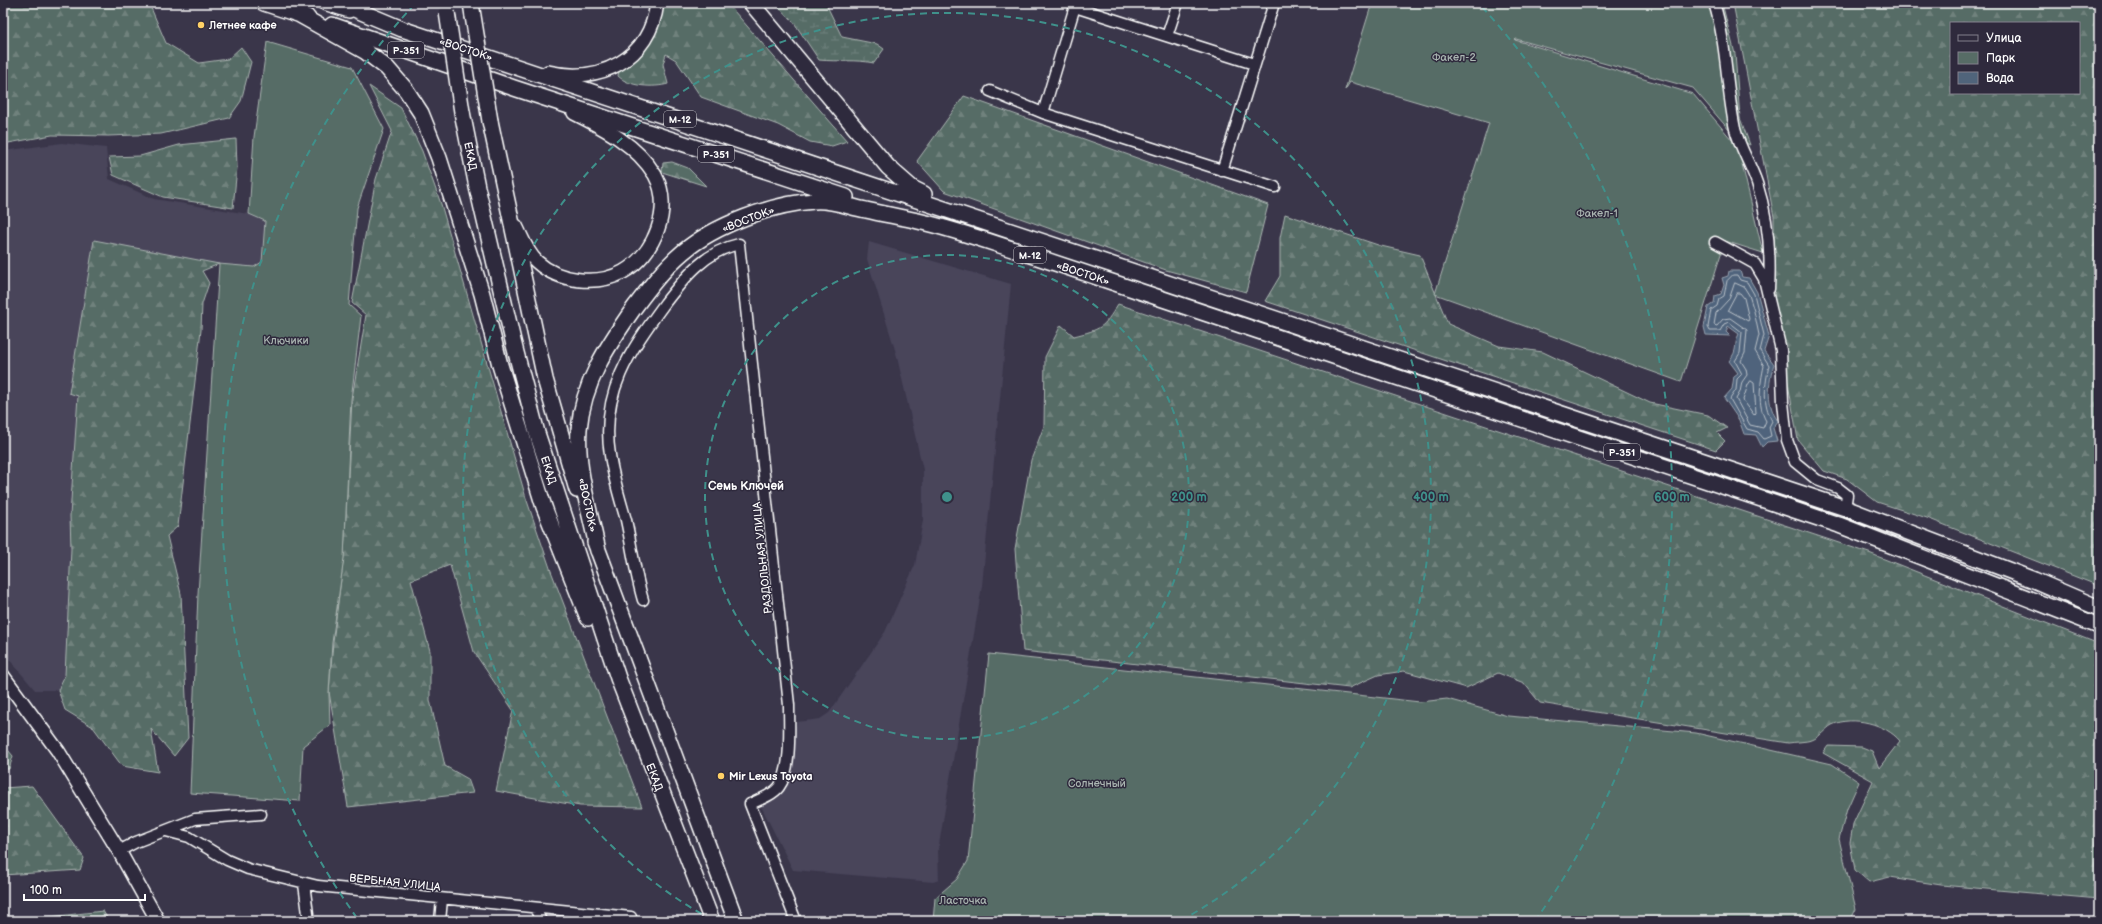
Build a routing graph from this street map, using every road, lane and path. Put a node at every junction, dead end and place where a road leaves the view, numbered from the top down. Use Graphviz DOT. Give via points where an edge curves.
graph roads {
  1 [pos="264,3"];
  2 [pos="324,3"];
  3 [pos="340,3"];
  4 [pos="657,3"];
  5 [pos="750,3"];
  6 [pos="1178,3"];
  7 [pos="1274,3"];
  8 [pos="1714,3"];
  9 [pos="1076,5"];
  10 [pos="446,7"];
  11 [pos="472,10"];
  12 [pos="298,14"];
  13 [pos="402,29"];
  14 [pos="1167,36"];
  15 [pos="509,63"];
  16 [pos="1254,64"];
  17 [pos="514,88"];
  18 [pos="990,91"];
  19 [pos="1043,113"];
  20 [pos="1222,171"];
  21 [pos="1274,187"];
  22 [pos="509,208"];
  23 [pos="957,211"];
  24 [pos="919,221"];
  25 [pos="1714,242"];
  26 [pos="1145,275"];
  27 [pos="1140,291"];
  28 [pos="1769,303"];
  29 [pos="1845,508"];
  30 [pos="598,551"];
  31 [pos="643,600"];
  32 [pos="2099,608"];
  33 [pos="2099,626"];
  34 [pos="3,676"];
  35 [pos="618,678"];
  36 [pos="261,814"];
  37 [pos="166,831"];
  38 [pos="119,851"];
  39 [pos="304,884"];
  40 [pos="442,899"];
  41 [pos="535,908"];
  42 [pos="631,917"];
  43 [pos="158,921"];
  44 [pos="309,921"];
  45 [pos="440,921"];
  46 [pos="541,921"];
  47 [pos="712,921"];
  48 [pos="736,921"];
  49 [pos="796,921"];
  1 -- 12 [label="highway, Р-351"];
  2 -- 13 [label="main road, Р-351"];
  3 -- 13 [label="highway, «ВОСТОК»"];
  4 -- 15 [label="main road" via="652,23 638,47 624,61 602,72 568,76"];
  5 -- 23 [label="highway" via="888,167 912,188"];
  6 -- 14 [label="street"];
  7 -- 16 [label="street"];
  8 -- 28 [label="street" via="1721,25 1736,130 1757,183 1766,218 1770,265"];
  9 -- 14 [label="street"];
  9 -- 19 [label="street"];
  10 -- 35 [label="highway, ЕКАД, bridge" via="462,112 514,345 537,432"];
  11 -- 22 [label="highway, ЕКАД, bridge" via="490,121"];
  12 -- 17 [label="highway, Р-351"];
  12 -- 35 [label="highway" via="372,56 387,68 421,113 439,158 479,286 500,365 544,507 588,616"];
  13 -- 15 [label="highway, «ВОСТОК» / М-12"];
  14 -- 16 [label="street"];
  15 -- 23 [label="highway, «ВОСТОК» / М-12"];
  16 -- 20 [label="street"];
  17 -- 22 [label="main road" via="557,104 590,121 630,147 648,166 660,185 662,204 660,224 641,258 623,272 589,280 560,275 537,262 522,238"];
  17 -- 24 [label="highway, Р-351"];
  18 -- 19 [label="street"];
  19 -- 20 [label="street"];
  20 -- 21 [label="street"];
  22 -- 30 [label="highway, ЕКАД" via="545,380 571,473"];
  23 -- 26 [label="highway, «ВОСТОК» / М-12"];
  24 -- 27 [label="highway, «ВОСТОК» / М-12"];
  24 -- 30 [label="highway, «ВОСТОК»" via="815,200 790,204 738,221 708,235 665,268 600,358 583,406 579,452"];
  25 -- 28 [label="street" via="1755,264 1764,279"];
  26 -- 29 [label="highway, Р-351"];
  27 -- 33 [label="highway, Р-351" via="1839,525"];
  28 -- 29 [label="street" via="1781,350 1783,402 1795,462 1817,480 1838,488 1847,495"];
  29 -- 32 [label="highway, Р-351"];
  30 -- 48 [label="highway, ЕКАД"];
  31 -- 49 [label="street, РАЗДОЛЬНАЯ УЛИЦА" via="610,456 609,416 613,393 621,370 638,340 678,287 697,266 723,248 739,244 789,705 788,757 783,780 778,789 750,804"];
  34 -- 38 [label="main road" via="58,751"];
  35 -- 47 [label="highway, ЕКАД"];
  36 -- 37 [label="street" via="195,819"];
  37 -- 38 [label="street"];
  37 -- 39 [label="street, ВЕРБНАЯ УЛИЦА" via="189,837 227,860 248,869"];
  38 -- 43 [label="main road"];
  39 -- 40 [label="street, ВЕРБНАЯ УЛИЦА"];
  39 -- 44 [label="street"];
  40 -- 41 [label="street, ВЕРБНАЯ УЛИЦА"];
  40 -- 45 [label="street"];
  41 -- 42 [label="street, ВЕРБНАЯ УЛИЦА"];
  41 -- 46 [label="street"];
}
